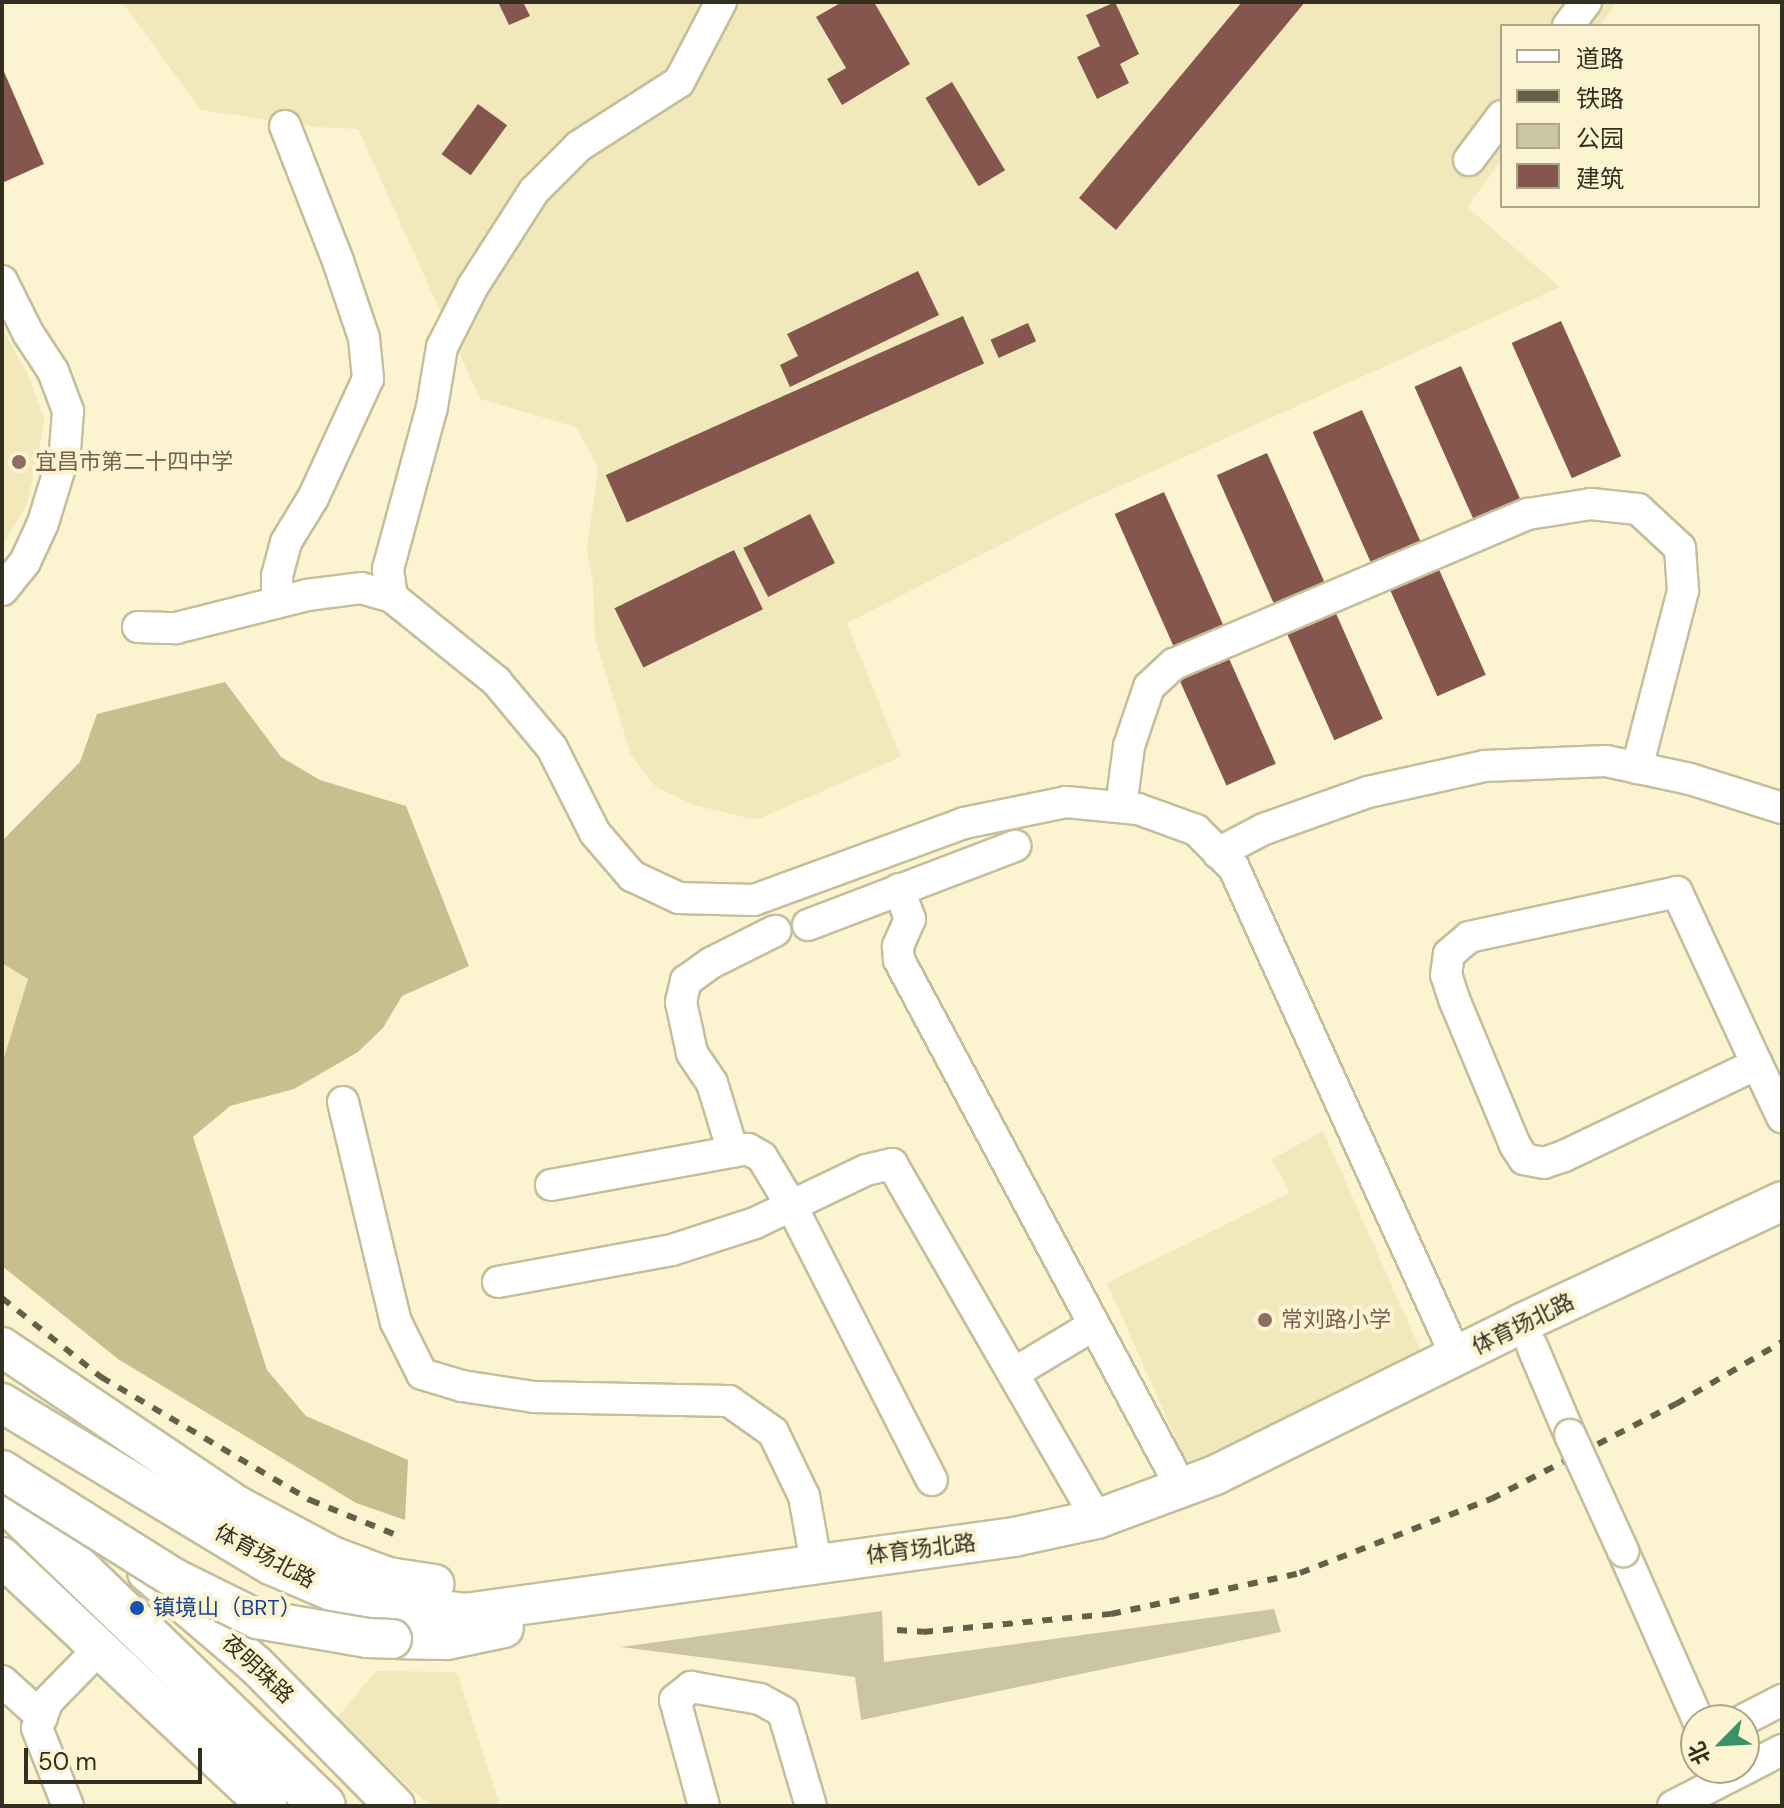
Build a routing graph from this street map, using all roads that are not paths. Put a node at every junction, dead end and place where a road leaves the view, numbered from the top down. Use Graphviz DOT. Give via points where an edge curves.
graph roads {
  1 [pos="721,2"];
  2 [pos="1586,2"];
  3 [pos="1570,24"];
  4 [pos="1500,119"];
  5 [pos="285,126"];
  6 [pos="1469,160"];
  7 [pos="5,293"];
  8 [pos="2,590"];
  9 [pos="392,597"];
  10 [pos="277,603"];
  11 [pos="138,627"];
  12 [pos="1637,768"];
  13 [pos="1121,807"];
  14 [pos="1782,808"];
  15 [pos="1015,846"];
  16 [pos="1218,853"];
  17 [pos="899,889"];
  18 [pos="808,925"];
  19 [pos="775,931"];
  20 [pos="1757,1064"];
  21 [pos="343,1102"];
  22 [pos="1782,1117"];
  23 [pos="733,1152"];
  24 [pos="551,1185"];
  25 [pos="1782,1201"];
  26 [pos="791,1205"];
  27 [pos="1782,1228"];
  28 [pos="498,1282"];
  29 [pos="1094,1325"];
  30 [pos="1532,1346"];
  31 [pos="2,1347"];
  32 [pos="1456,1356"];
  33 [pos="1014,1373"];
  34 [pos="2,1403"];
  35 [pos="2,1411"];
  36 [pos="37,1428"];
  37 [pos="2,1449"];
  38 [pos="2,1470"];
  39 [pos="932,1480"];
  40 [pos="1182,1489"];
  41 [pos="2,1496"];
  42 [pos="1097,1519"];
  43 [pos="2,1557"];
  44 [pos="818,1569"];
  45 [pos="98,1650"];
  46 [pos="2,1681"];
  47 [pos="1782,1700"];
  48 [pos="1691,1704"];
  49 [pos="1760,1711"];
  50 [pos="42,1717"];
  51 [pos="1782,1750"];
  52 [pos="1760,1759"];
  53 [pos="1707,1784"];
  54 [pos="68,1806"];
  55 [pos="267,1806"];
  56 [pos="323,1806"];
  57 [pos="395,1806"];
  58 [pos="704,1806"];
  59 [pos="811,1806"];
  60 [pos="1673,1806"];
  1 -- 9 [label="street" via="679,82 579,146 534,191 473,286 442,347 432,407 388,569"];
  2 -- 3 [label="street"];
  4 -- 6 [label="street"];
  5 -- 10 [label="street" via="364,338 368,379 313,498 286,542"];
  7 -- 8 [label="street" via="53,371 68,411 65,451 43,523 25,562"];
  9 -- 10 [label="street" via="361,588"];
  9 -- 13 [label="street" via="496,681 552,748 595,833 632,876 679,898 754,900 964,823 1066,802"];
  10 -- 11 [label="street" via="176,628"];
  12 -- 13 [label="street" via="1683,591 1680,548 1638,509 1591,504 1528,514 1174,664 1149,687 1129,746"];
  12 -- 14 [label="street"];
  12 -- 16 [label="street" via="1606,761 1484,766 1368,792 1264,829"];
  13 -- 16 [label="street" via="1196,830"];
  15 -- 17 [label="street"];
  16 -- 32 [label="street" via="1234,868"];
  17 -- 18 [label="street"];
  17 -- 29 [label="street" via="910,919 898,946 899,960"];
  19 -- 23 [label="street" via="686,981 681,1002 692,1053 712,1083"];
  20 -- 20 [label="street" via="1677,892 1469,937 1449,954 1446,975 1454,999 1524,1159 1544,1163 1564,1156"];
  20 -- 22 [label="street"];
  21 -- 44 [label="street" via="396,1322 422,1374 534,1397 729,1401 773,1432 804,1496"];
  23 -- 24 [label="street"];
  23 -- 26 [label="street" via="748,1149 762,1157"];
  25 -- 32 [label="main road, 体育场北路"];
  26 -- 28 [label="street" via="755,1223 672,1250"];
  26 -- 33 [label="street" via="866,1170 892,1164"];
  26 -- 39 [label="street"];
  27 -- 30 [label="main road, 体育场北路"];
  29 -- 33 [label="street"];
  29 -- 40 [label="street"];
  30 -- 44 [label="main road, 体育场北路" via="1228,1495 1108,1539 1021,1559 921,1571"];
  30 -- 48 [label="street, bridge"];
  31 -- 44 [label="main road" via="238,1506 332,1556 388,1577 472,1589"];
  32 -- 40 [label="main road, 体育场北路"];
  33 -- 42 [label="street"];
  34 -- 36 [label="main road"];
  35 -- 36 [label="main road"];
  36 -- 44 [label="main road, 体育场北路" via="271,1565 350,1599 465,1613"];
  37 -- 57 [label="main road, 夜明珠路" via="256,1665"];
  38 -- 44 [label="main road, bridge" via="174,1578 257,1619 367,1638 447,1640"];
  40 -- 42 [label="main road, 体育场北路"];
  41 -- 56 [label="highway"];
  42 -- 44 [label="main road, 体育场北路"];
  43 -- 45 [label="main road"];
  45 -- 50 [label="street" via="48,1701"];
  45 -- 55 [label="main road"];
  46 -- 50 [label="street"];
  47 -- 49 [label="street"];
  50 -- 54 [label="street" via="37,1728 45,1756"];
  51 -- 52 [label="street"];
  53 -- 60 [label="street"];
  58 -- 59 [label="street" via="675,1700 691,1687 760,1699 783,1712"];
}
